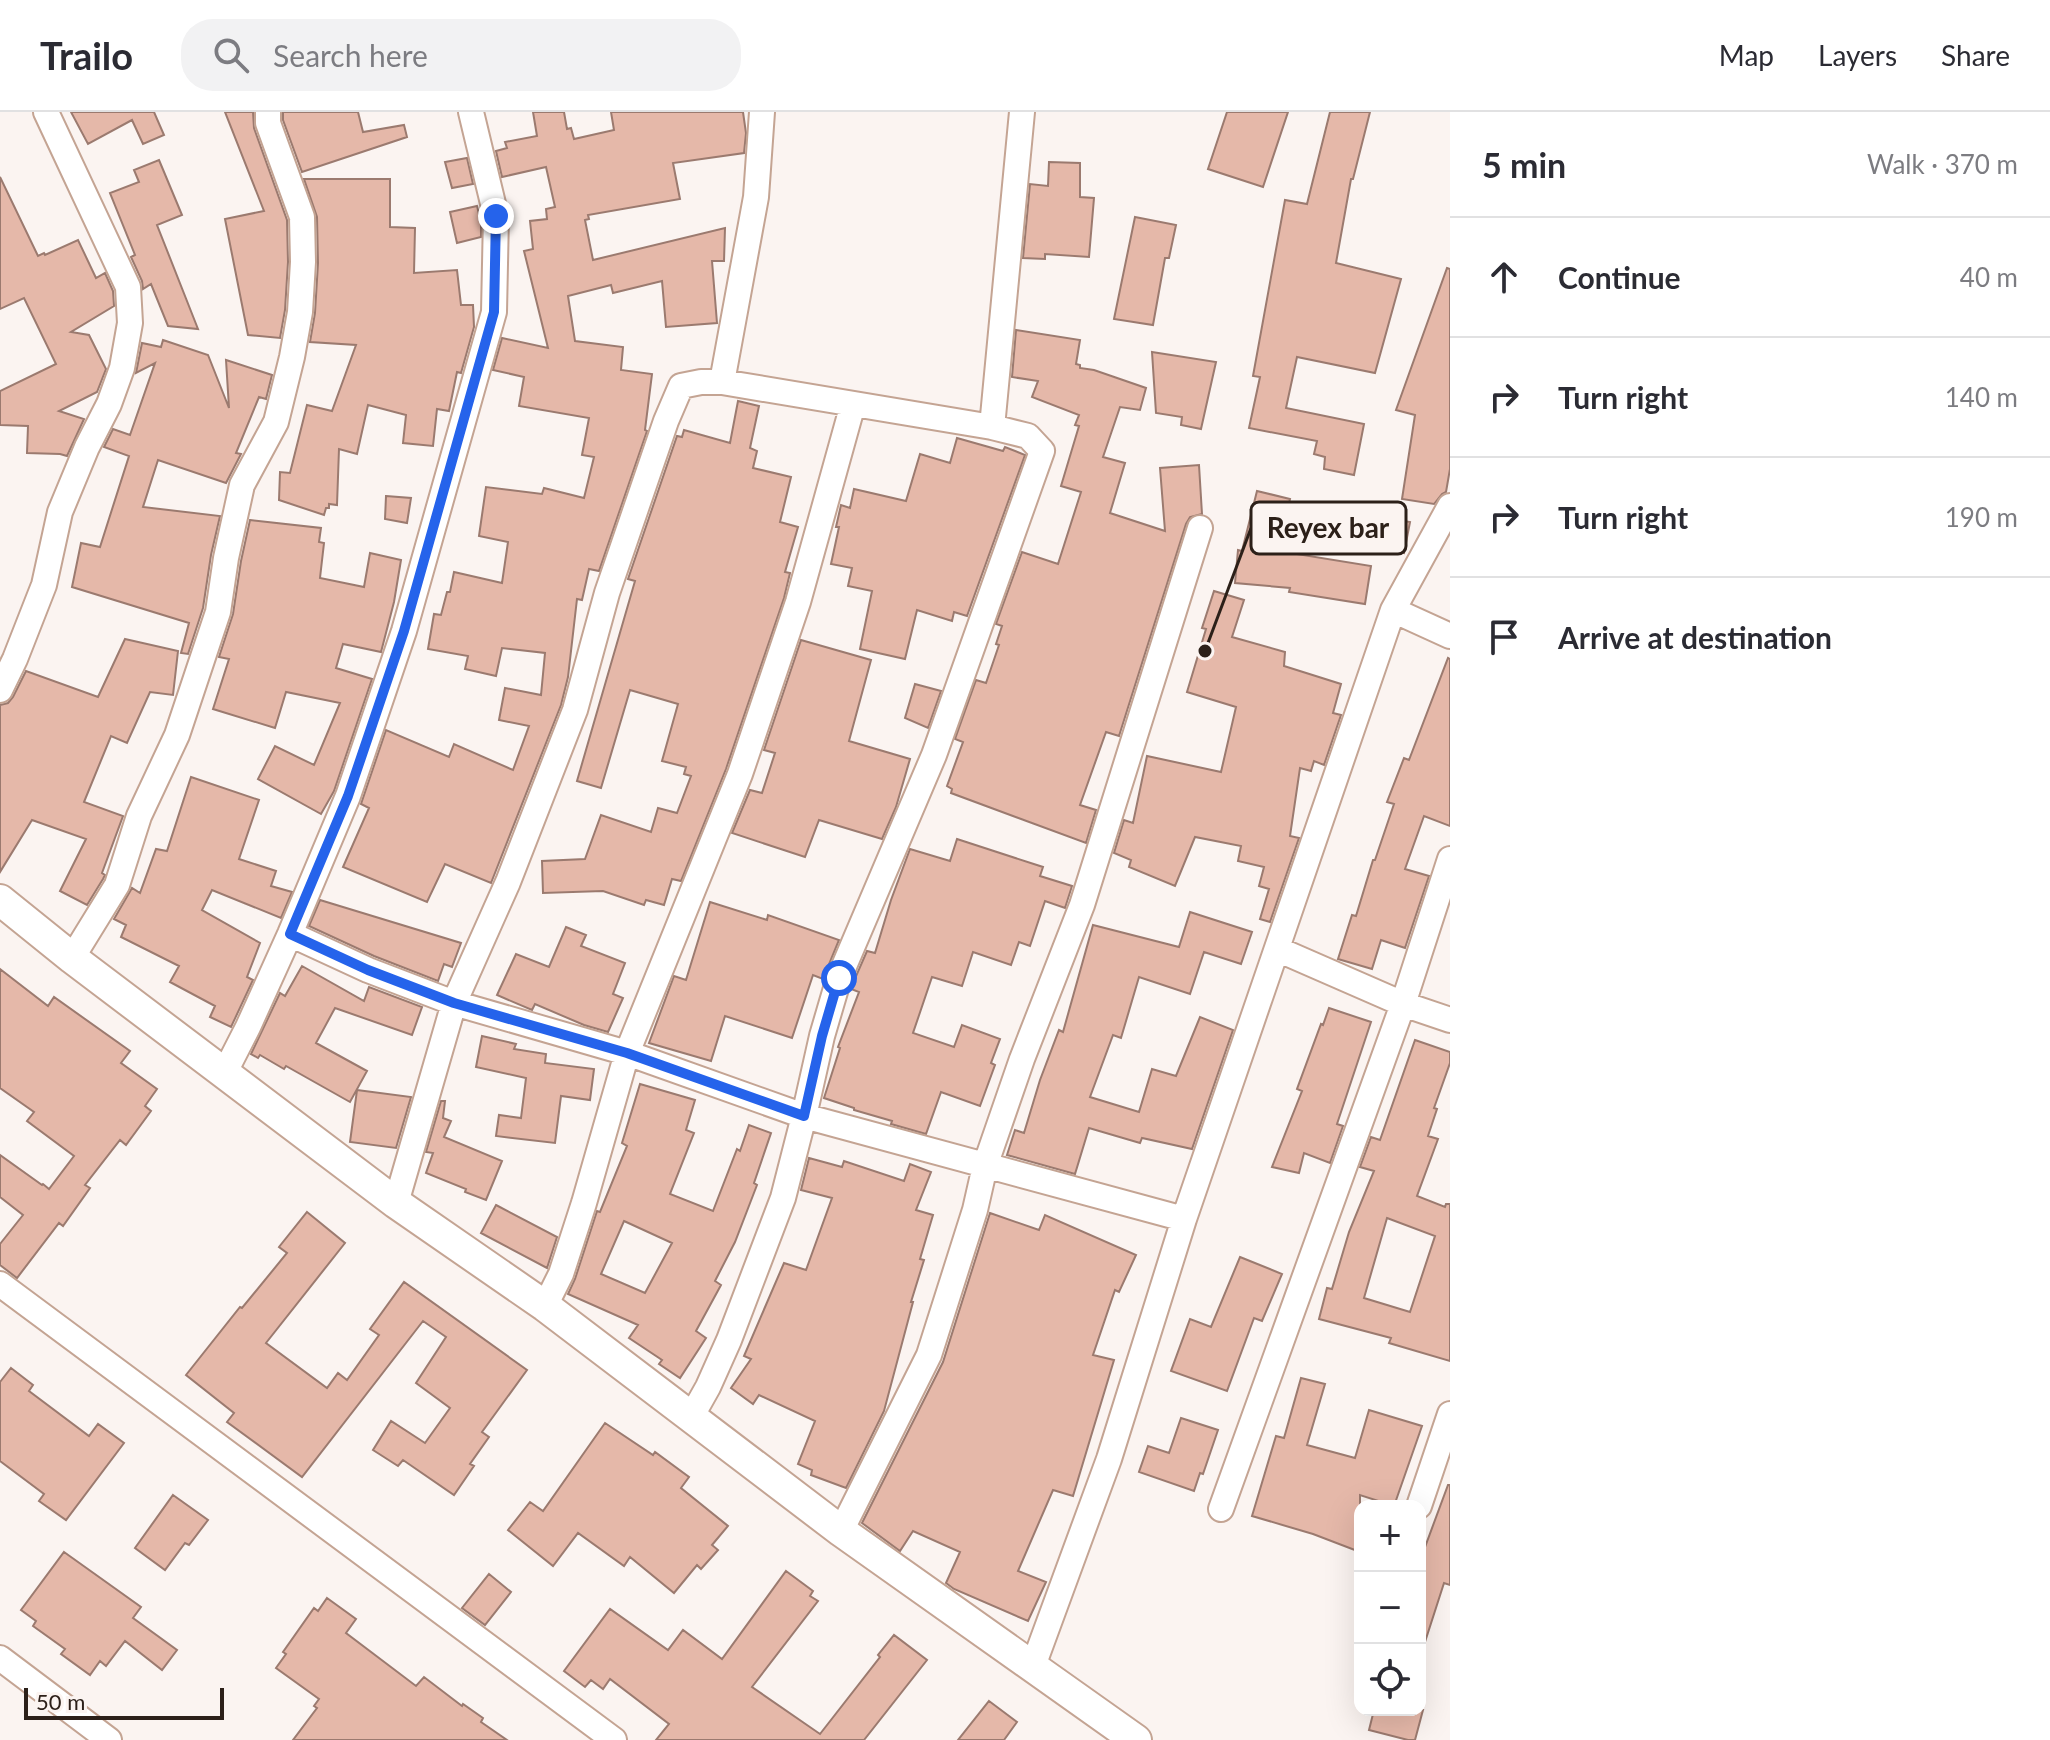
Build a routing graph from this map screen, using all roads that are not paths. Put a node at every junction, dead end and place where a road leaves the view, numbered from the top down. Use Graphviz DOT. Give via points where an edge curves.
graph roads {
  1 [pos="46,112"];
  2 [pos="268,112"];
  3 [pos="471,112"];
  4 [pos="762,112"];
  5 [pos="1022,112"];
  6 [pos="722,382"];
  7 [pos="853,404"];
  8 [pos="992,427"];
  9 [pos="1450,506"];
  10 [pos="1200,528"];
  11 [pos="1393,610"];
  12 [pos="1450,636"];
  13 [pos="0,690"];
  14 [pos="1450,859"];
  15 [pos="0,900"];
  16 [pos="290,934"];
  17 [pos="1277,949"];
  18 [pos="72,958"];
  19 [pos="454,1003"];
  20 [pos="1403,1004"];
  21 [pos="1450,1020"];
  22 [pos="627,1053"];
  23 [pos="225,1072"];
  24 [pos="804,1116"];
  25 [pos="985,1166"];
  26 [pos="396,1203"];
  27 [pos="1184,1219"];
  28 [pos="0,1284"];
  29 [pos="545,1306"];
  30 [pos="1450,1414"];
  31 [pos="690,1419"];
  32 [pos="1421,1500"];
  33 [pos="1221,1509"];
  34 [pos="841,1531"];
  35 [pos="0,1658"];
  36 [pos="1033,1666"];
  37 [pos="612,1739"];
  38 [pos="109,1740"];
  39 [pos="1136,1740"];
  1 -- 13 [label="street" via="128,287 130,323 122,368 60,512 44,585"];
  2 -- 18 [label="street" via="302,217 300,312 292,357 276,422 242,485 218,612 177,735 139,816 117,885"];
  3 -- 16 [label="street" via="496,216 494,312 404,631 348,796"];
  4 -- 6 [label="street" via="756,197"];
  5 -- 8 [label="street"];
  6 -- 7 [label="street"];
  6 -- 19 [label="street" via="681,386 607,593 575,710"];
  7 -- 8 [label="street"];
  7 -- 22 [label="street" via="798,602 740,774"];
  8 -- 24 [label="street" via="1028,436 1042,451 934,755 839,978"];
  9 -- 11 [label="street"];
  10 -- 25 [label="street" via="1082,905"];
  11 -- 12 [label="street"];
  11 -- 17 [label="street"];
  14 -- 20 [label="street"];
  15 -- 18 [label="street"];
  16 -- 19 [label="street"];
  16 -- 23 [label="street"];
  17 -- 20 [label="street"];
  17 -- 27 [label="street"];
  18 -- 23 [label="street"];
  19 -- 22 [label="street"];
  19 -- 26 [label="street"];
  20 -- 21 [label="street"];
  20 -- 33 [label="street"];
  22 -- 24 [label="street"];
  22 -- 29 [label="street" via="561,1274"];
  23 -- 26 [label="street"];
  24 -- 25 [label="street"];
  24 -- 31 [label="street" via="783,1198 752,1281"];
  25 -- 27 [label="street"];
  25 -- 34 [label="street" via="929,1355"];
  26 -- 29 [label="street"];
  27 -- 36 [label="street" via="1109,1459"];
  28 -- 37 [label="street"];
  29 -- 31 [label="street"];
  30 -- 32 [label="street"];
  31 -- 34 [label="street"];
  34 -- 36 [label="street"];
  35 -- 38 [label="street"];
  36 -- 39 [label="street"];
}
